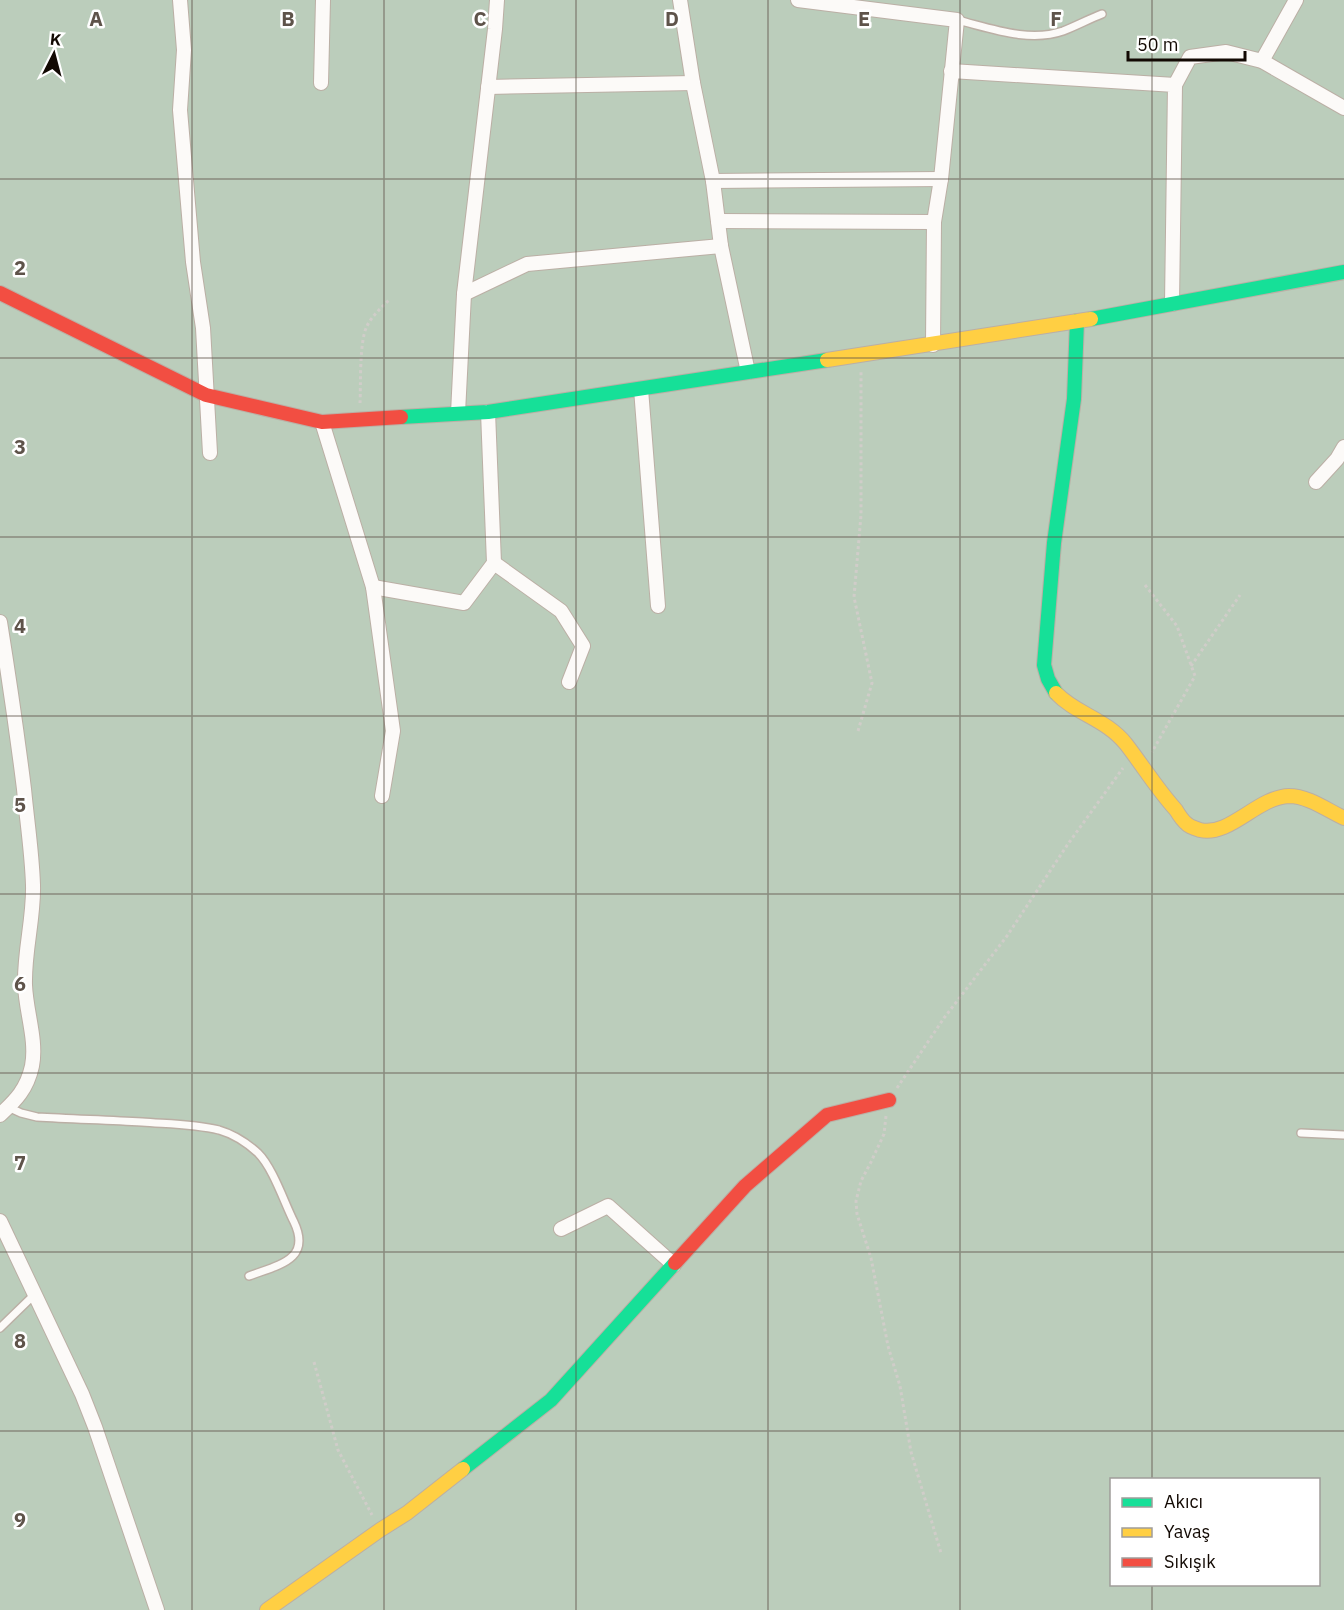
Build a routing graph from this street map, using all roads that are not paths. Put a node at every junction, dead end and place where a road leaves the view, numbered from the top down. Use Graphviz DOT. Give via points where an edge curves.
graph roads {
  1 [pos="180,0"];
  2 [pos="323,0"];
  3 [pos="497,0"];
  4 [pos="680,0"];
  5 [pos="798,0"];
  6 [pos="1296,0"];
  7 [pos="1102,14"];
  8 [pos="957,20"];
  9 [pos="1262,61"];
  10 [pos="951,71"];
  11 [pos="321,83"];
  12 [pos="693,83"];
  13 [pos="1175,84"];
  14 [pos="488,87"];
  15 [pos="1344,108"];
  16 [pos="941,179"];
  17 [pos="713,181"];
  18 [pos="718,221"];
  19 [pos="934,222"];
  20 [pos="722,246"];
  21 [pos="1344,272"];
  22 [pos="0,293"];
  23 [pos="464,294"];
  24 [pos="1172,304"];
  25 [pos="1077,321"];
  26 [pos="933,345"];
  27 [pos="748,372"];
  28 [pos="641,389"];
  29 [pos="206,395"];
  30 [pos="488,412"];
  31 [pos="458,413"];
  32 [pos="322,422"];
  33 [pos="1344,447"];
  34 [pos="210,453"];
  35 [pos="1316,482"];
  36 [pos="494,563"];
  37 [pos="373,587"];
  38 [pos="658,606"];
  39 [pos="0,622"];
  40 [pos="569,682"];
  41 [pos="382,796"];
  42 [pos="1344,818"];
  43 [pos="889,1100"];
  44 [pos="4,1111"];
  45 [pos="1300,1133"];
  46 [pos="1344,1136"];
  47 [pos="0,1221"];
  48 [pos="561,1229"];
  49 [pos="674,1265"];
  50 [pos="249,1276"];
  51 [pos="35,1294"];
  52 [pos="0,1328"];
  53 [pos="157,1610"];
  54 [pos="267,1610"];
  1 -- 29 [label="street" via="184,50 180,110 193,262 203,328"];
  2 -- 11 [label="street"];
  3 -- 14 [label="street"];
  4 -- 12 [label="street"];
  5 -- 8 [label="street"];
  6 -- 9 [label="street"];
  7 -- 8 [label="lane" via="1062,31 1037,35"];
  8 -- 10 [label="street"];
  9 -- 13 [label="street" via="1226,52 1190,57"];
  9 -- 15 [label="street"];
  10 -- 13 [label="street"];
  10 -- 16 [label="street"];
  12 -- 14 [label="street"];
  12 -- 17 [label="street"];
  13 -- 24 [label="street"];
  14 -- 23 [label="street"];
  16 -- 17 [label="street"];
  16 -- 19 [label="street"];
  17 -- 18 [label="street"];
  18 -- 19 [label="street"];
  18 -- 20 [label="street"];
  19 -- 26 [label="street"];
  20 -- 23 [label="street" via="527,264"];
  20 -- 27 [label="street"];
  21 -- 24 [label="street"];
  22 -- 29 [label="street"];
  23 -- 31 [label="street"];
  24 -- 25 [label="street"];
  25 -- 26 [label="street"];
  25 -- 42 [label="street" via="1074,399 1054,543 1044,665 1050,687 1072,706 1113,730 1188,825 1201,831 1220,828 1260,804 1288,796 1302,798"];
  26 -- 27 [label="street"];
  27 -- 28 [label="street"];
  28 -- 30 [label="street"];
  28 -- 38 [label="street"];
  29 -- 32 [label="street"];
  29 -- 34 [label="street"];
  30 -- 31 [label="street"];
  30 -- 36 [label="street"];
  31 -- 32 [label="street"];
  32 -- 37 [label="street"];
  33 -- 35 [label="street"];
  36 -- 37 [label="street" via="464,603"];
  36 -- 40 [label="street" via="561,611 583,646"];
  37 -- 41 [label="street" via="393,731"];
  39 -- 44 [label="street" via="13,699 33,887 25,985 32,1065 22,1093"];
  43 -- 49 [label="street" via="827,1115 745,1186"];
  44 -- 50 [label="lane" via="38,1117 209,1128 230,1134 249,1146 265,1162 298,1230 300,1243 290,1260"];
  45 -- 46 [label="lane"];
  47 -- 51 [label="street"];
  48 -- 49 [label="street" via="608,1206"];
  49 -- 54 [label="street" via="551,1401 407,1513"];
  51 -- 52 [label="lane"];
  51 -- 53 [label="street" via="95,1427"];
}
